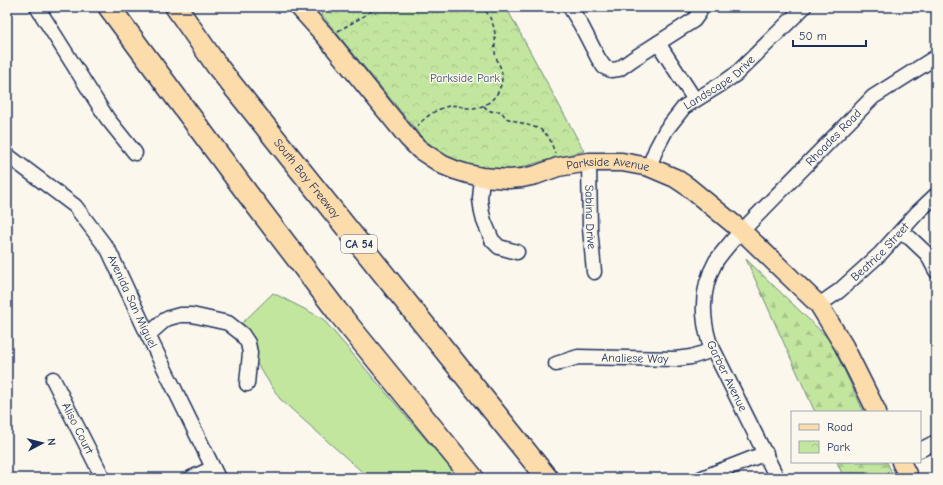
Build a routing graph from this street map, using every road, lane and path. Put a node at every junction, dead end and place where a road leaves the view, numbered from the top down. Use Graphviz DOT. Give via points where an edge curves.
graph roads {
  1 [pos="37,7"];
  2 [pos="109,7"];
  3 [pos="176,7"];
  4 [pos="299,7"];
  5 [pos="377,7"];
  6 [pos="482,7"];
  7 [pos="570,7"];
  8 [pos="700,7"];
  9 [pos="804,7"];
  10 [pos="326,37"];
  11 [pos="658,43"];
  12 [pos="936,57"];
  13 [pos="695,100"];
  14 [pos="484,106"];
  15 [pos="409,139"];
  16 [pos="135,152"];
  17 [pos="7,155"];
  18 [pos="589,162"];
  19 [pos="558,167"];
  20 [pos="649,168"];
  21 [pos="482,177"];
  22 [pos="936,195"];
  23 [pos="742,231"];
  24 [pos="900,233"];
  25 [pos="517,252"];
  26 [pos="936,271"];
  27 [pos="594,272"];
  28 [pos="819,305"];
  29 [pos="148,334"];
  30 [pos="713,350"];
  31 [pos="556,364"];
  32 [pos="53,379"];
  33 [pos="247,384"];
  34 [pos="876,411"];
  35 [pos="936,442"];
  36 [pos="921,450"];
  37 [pos="766,453"];
  38 [pos="902,463"];
  39 [pos="215,473"];
  40 [pos="103,478"];
  41 [pos="191,478"];
  42 [pos="473,478"];
  43 [pos="547,478"];
  44 [pos="702,478"];
  45 [pos="777,478"];
  46 [pos="909,478"];
  1 -- 16 [label="street" via="107,118"];
  2 -- 42 [label="highway" via="337,311"];
  3 -- 43 [label="highway, South Bay Freeway / CA 54" via="217,66"];
  4 -- 10 [label="main road, Parkside Avenue"];
  5 -- 10 [label="path"];
  6 -- 14 [label="path" via="494,26 495,56 502,70 502,82 498,93"];
  7 -- 11 [label="street" via="598,58 611,70 619,70"];
  8 -- 11 [label="street" via="700,13 694,20"];
  9 -- 13 [label="street, Landscape Drive" via="736,74"];
  10 -- 15 [label="main road, Parkside Avenue"];
  11 -- 13 [label="street"];
  12 -- 23 [label="street, Rhoades Road" via="873,97"];
  13 -- 20 [label="street, Landscape Drive" via="684,107 666,130"];
  14 -- 15 [label="path" via="471,108 458,105 442,108 420,123"];
  14 -- 19 [label="path" via="488,111 501,111 506,118 540,129 549,137"];
  15 -- 21 [label="main road, Parkside Avenue" via="431,158 462,172"];
  17 -- 29 [label="street, Avenida San Miguel" via="75,206 109,251"];
  18 -- 19 [label="main road, Parkside Avenue"];
  18 -- 20 [label="main road, Parkside Avenue" via="622,162"];
  18 -- 27 [label="street, Sabina Drive"];
  19 -- 21 [label="main road, Parkside Avenue" via="522,178"];
  20 -- 23 [label="main road, Parkside Avenue" via="675,178 687,186"];
  21 -- 25 [label="street" via="482,213 492,240 499,247"];
  22 -- 24 [label="street, Beatrice Street"];
  23 -- 28 [label="main road, Parkside Avenue"];
  23 -- 30 [label="street, Garber Avenue" via="716,261 705,291 704,322"];
  24 -- 26 [label="street" via="910,238 927,254"];
  24 -- 28 [label="street, Beatrice Street" via="839,291"];
  28 -- 34 [label="main road, Parkside Avenue" via="844,346"];
  29 -- 33 [label="street" via="169,318 180,316 192,315 228,324 242,334 248,343 250,353"];
  29 -- 39 [label="street, Avenida San Miguel"];
  30 -- 31 [label="street, Analiese Way" via="691,358 578,357"];
  30 -- 37 [label="street, Garber Avenue"];
  32 -- 40 [label="street, Aliso Court"];
  35 -- 36 [label="street"];
  37 -- 44 [label="street"];
  37 -- 45 [label="street, Garber Avenue"];
  38 -- 46 [label="main road"];
  39 -- 41 [label="street"];
}
